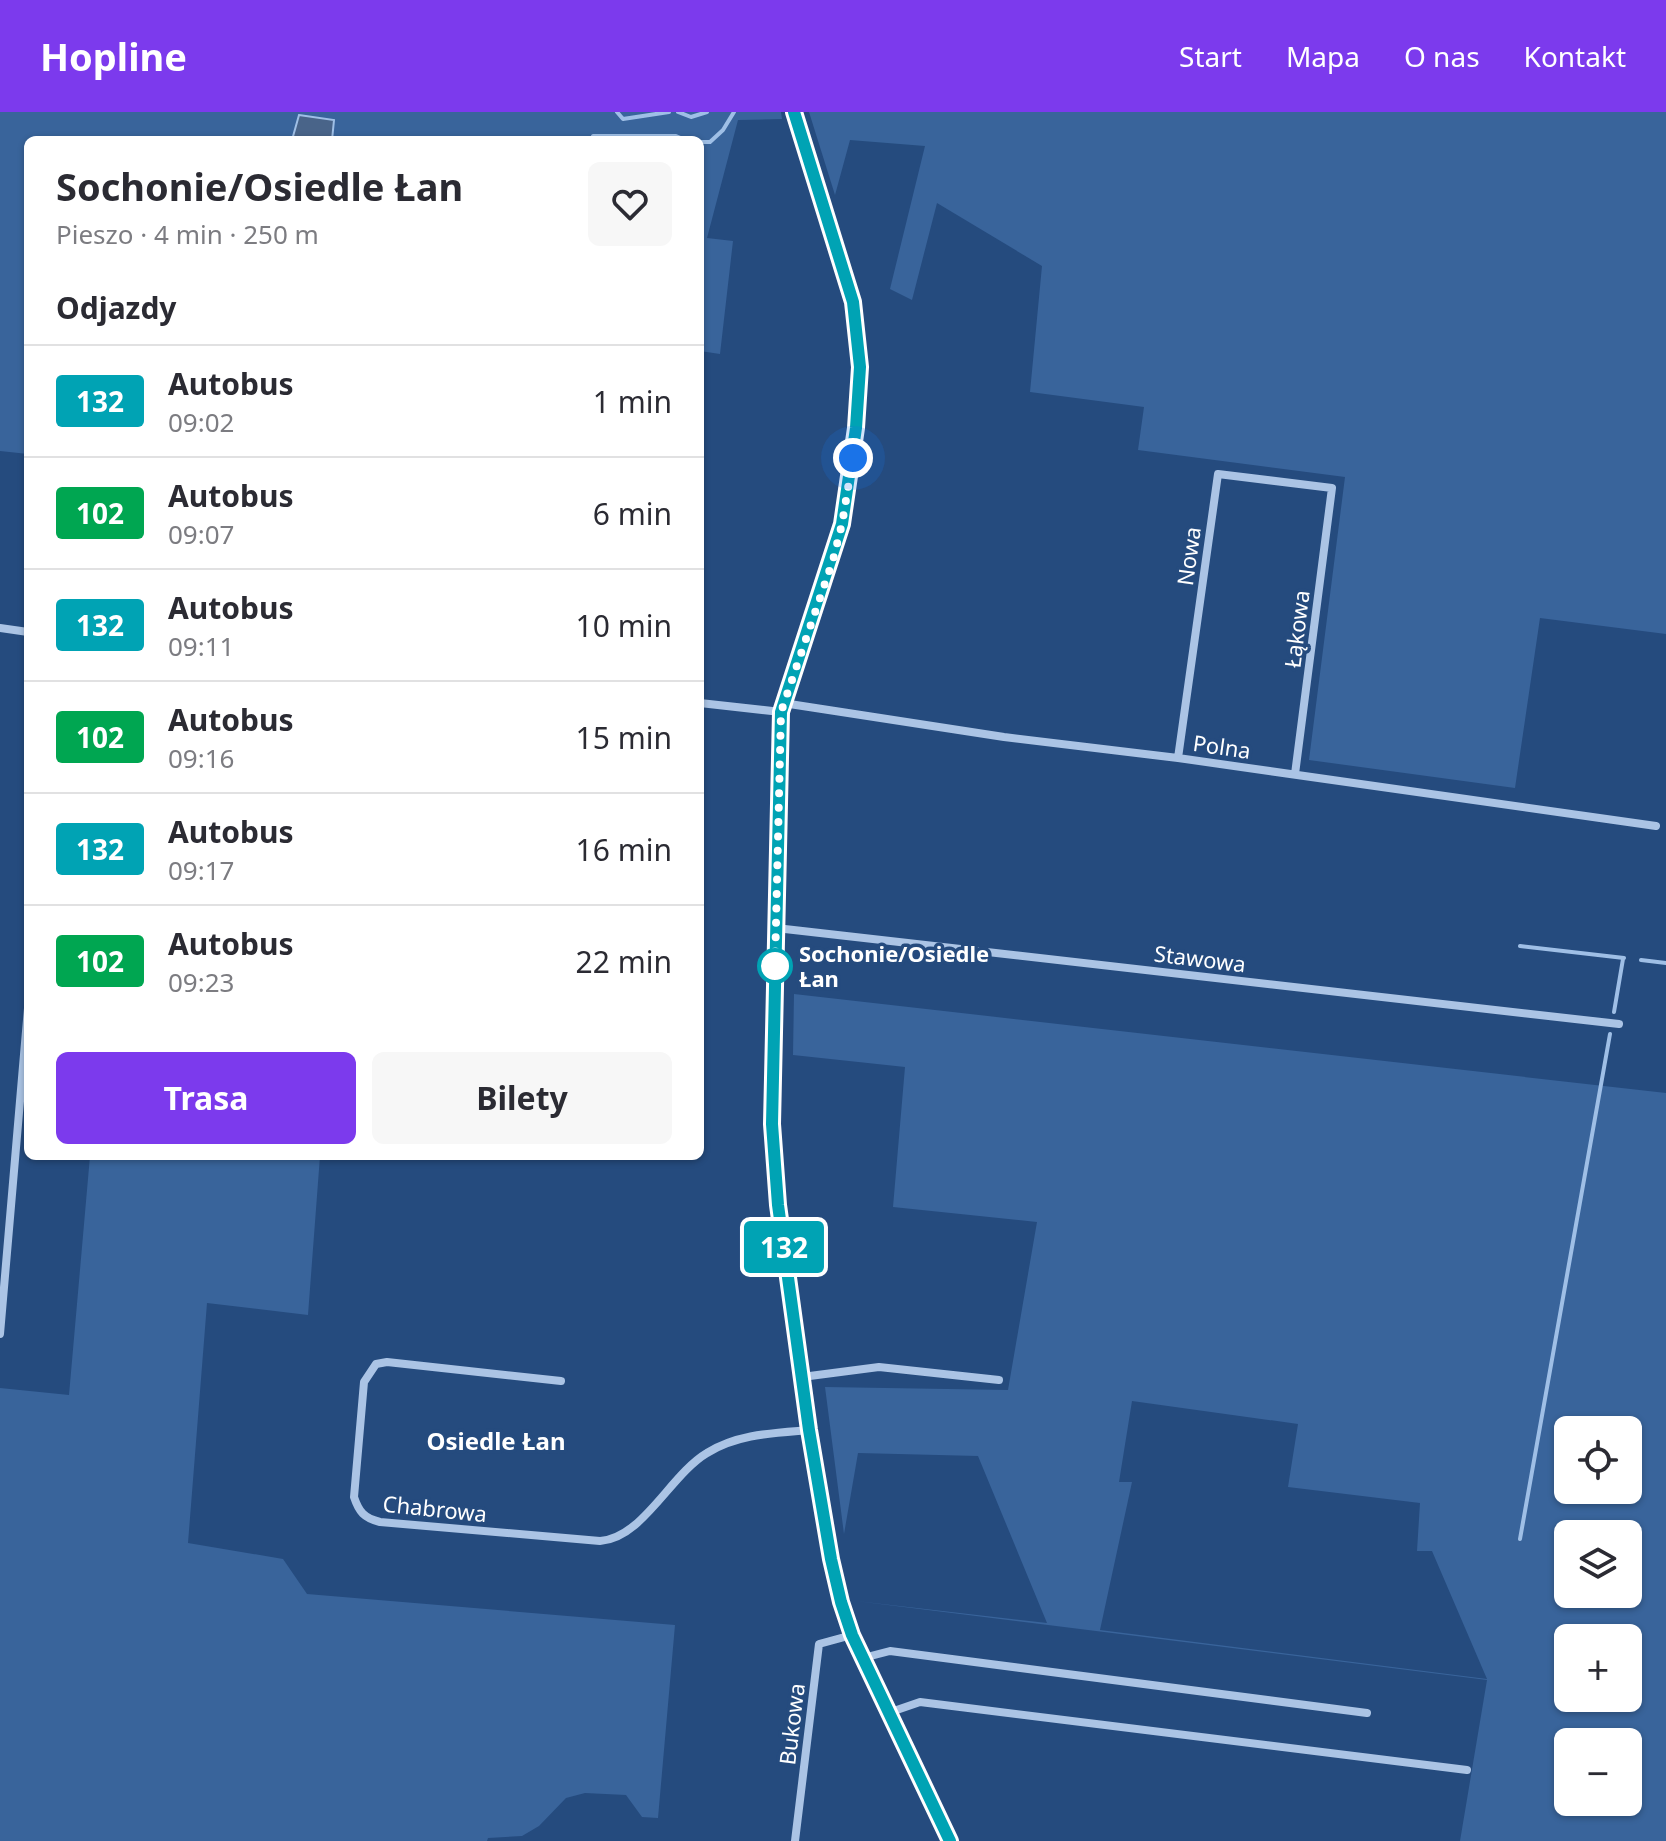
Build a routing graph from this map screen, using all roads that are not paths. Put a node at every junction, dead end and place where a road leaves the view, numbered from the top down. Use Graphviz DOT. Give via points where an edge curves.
graph roads {
  1 [pos="794,112"];
  2 [pos="1332,488"];
  3 [pos="0,628"];
  4 [pos="24,631"];
  5 [pos="704,703"];
  6 [pos="782,708"];
  7 [pos="1178,758"];
  8 [pos="1295,774"];
  9 [pos="1656,826"];
  10 [pos="776,928"];
  11 [pos="1619,1024"];
  12 [pos="24,1055"];
  13 [pos="0,1334"];
  14 [pos="802,1377"];
  15 [pos="999,1380"];
  16 [pos="561,1381"];
  17 [pos="809,1430"];
  18 [pos="852,1635"];
  19 [pos="863,1658"];
  20 [pos="888,1713"];
  21 [pos="1367,1713"];
  22 [pos="1467,1770"];
  23 [pos="795,1841"];
  24 [pos="950,1841"];
  1 -- 6 [label="street" via="853,302 860,367 842,524"];
  2 -- 7 [label="street, Nowa" via="1218,474"];
  2 -- 8 [label="street, Łąkowa"];
  3 -- 4 [label="street"];
  5 -- 6 [label="street, Polna"];
  6 -- 7 [label="street, Polna"];
  6 -- 10 [label="street"];
  7 -- 8 [label="street, Polna"];
  8 -- 9 [label="street, Polna"];
  10 -- 11 [label="street, Stawowa"];
  10 -- 14 [label="street" via="772,1124"];
  12 -- 13 [label="street"];
  14 -- 15 [label="street" via="879,1367"];
  14 -- 17 [label="street"];
  16 -- 17 [label="street, Chabrowa" via="376,1364 364,1382 354,1497 358,1510 380,1522 615,1540 706,1453 759,1434"];
  17 -- 18 [label="street" via="831,1559"];
  18 -- 19 [label="street"];
  18 -- 23 [label="street, Bukowa" via="819,1644"];
  19 -- 20 [label="street"];
  19 -- 21 [label="street" via="890,1651"];
  20 -- 22 [label="street" via="920,1702"];
  20 -- 24 [label="street"];
}
